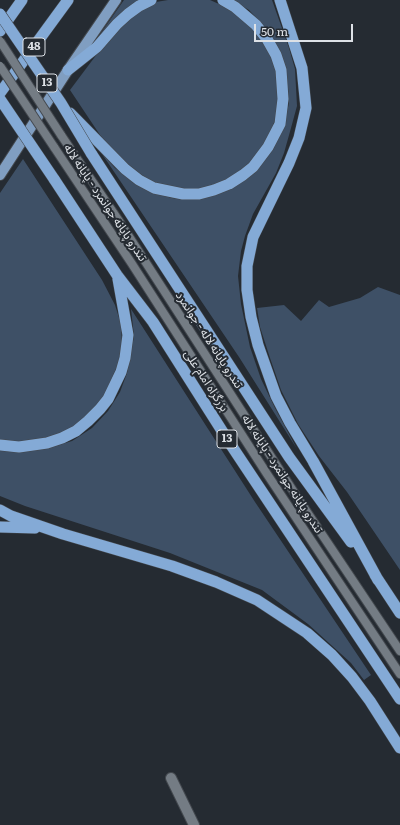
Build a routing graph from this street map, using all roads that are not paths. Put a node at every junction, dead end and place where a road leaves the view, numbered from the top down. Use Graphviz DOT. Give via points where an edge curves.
graph roads {
  1 [pos="22,0"];
  2 [pos="68,0"];
  3 [pos="116,0"];
  4 [pos="151,0"];
  5 [pos="223,0"];
  6 [pos="280,0"];
  7 [pos="0,14"];
  8 [pos="0,31"];
  9 [pos="0,41"];
  10 [pos="0,66"];
  11 [pos="68,70"];
  12 [pos="0,93"];
  13 [pos="0,98"];
  14 [pos="61,104"];
  15 [pos="0,175"];
  16 [pos="117,275"];
  17 [pos="0,445"];
  18 [pos="0,510"];
  19 [pos="0,527"];
  20 [pos="46,528"];
  21 [pos="378,580"];
  22 [pos="400,613"];
  23 [pos="400,651"];
  24 [pos="400,674"];
  25 [pos="400,699"];
  26 [pos="400,748"];
  27 [pos="170,778"];
  28 [pos="194,825"];
  1 -- 8 [label="highway"];
  2 -- 12 [label="highway, 48"];
  3 -- 11 [label="main road"];
  4 -- 11 [label="highway" via="128,14 97,47"];
  5 -- 14 [label="highway" via="245,15 267,39 281,70 283,88 280,124 275,135 253,167 229,184 199,194 183,194 154,188 125,169"];
  6 -- 21 [label="highway" via="302,68 306,108 299,138 289,163 253,237 247,266 251,317 276,396"];
  7 -- 14 [label="highway, 13, bridge"];
  9 -- 23 [label="lane, تندرو پایانه لاله - جوانمرد, bridge"];
  10 -- 24 [label="lane, تندرو پایانه جوانمرد - پایانه لاله, bridge"];
  11 -- 15 [label="main road"];
  13 -- 16 [label="highway, بزرگراه امام علی / 13, bridge"];
  14 -- 21 [label="highway, 13, bridge" via="289,456"];
  16 -- 17 [label="highway" via="128,336 121,372 108,399 88,421 62,438 19,447"];
  16 -- 25 [label="highway, بزرگراه امام علی / 13" via="153,322 231,445"];
  18 -- 20 [label="highway"];
  19 -- 20 [label="highway"];
  20 -- 26 [label="highway" via="172,566 256,600 307,633 332,655 370,701"];
  21 -- 22 [label="highway, 13"];
  27 -- 28 [label="street"];
}
